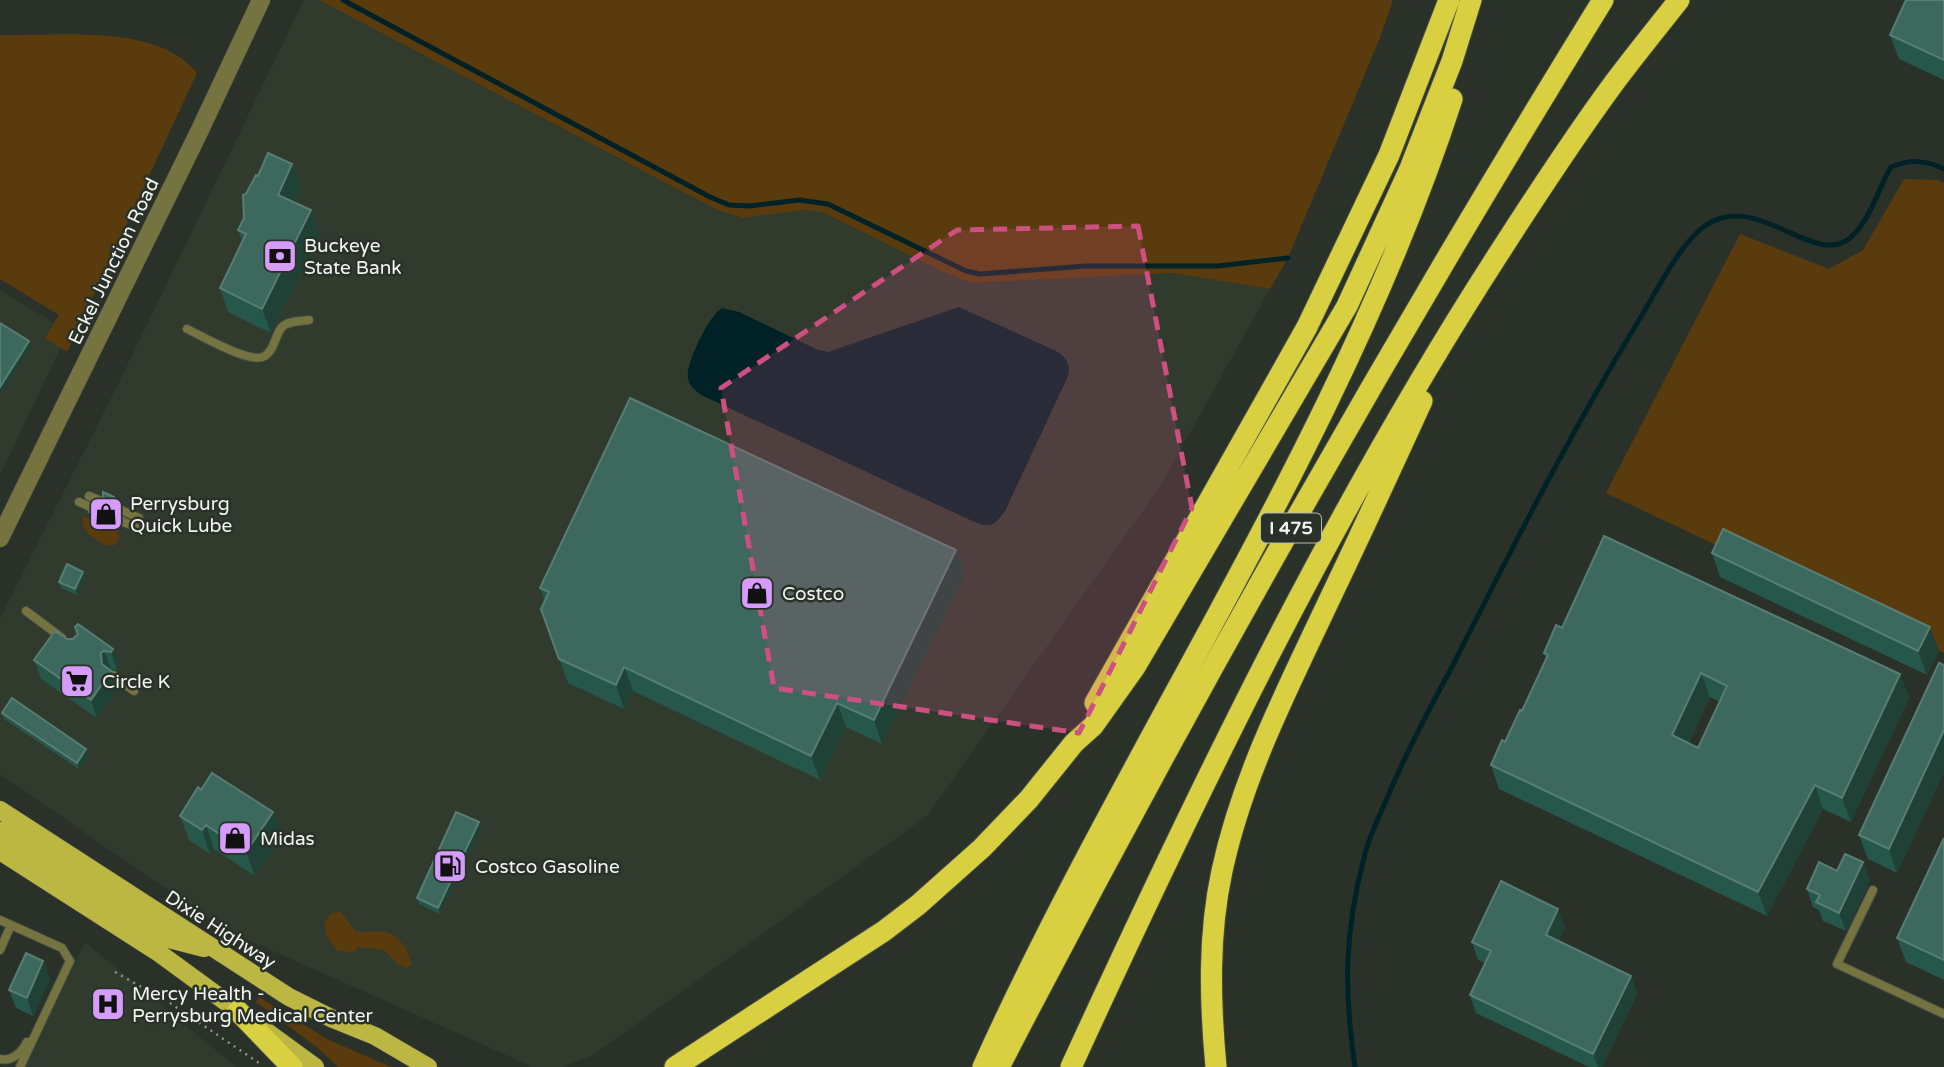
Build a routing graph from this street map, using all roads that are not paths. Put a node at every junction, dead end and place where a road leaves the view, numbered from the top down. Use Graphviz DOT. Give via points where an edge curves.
graph roads {
  1 [pos="261,0"];
  2 [pos="1449,0"];
  3 [pos="1471,0"];
  4 [pos="1483,0"];
  5 [pos="1603,0"];
  6 [pos="1679,0"];
  7 [pos="1468,301"];
  8 [pos="309,320"];
  9 [pos="187,329"];
  10 [pos="89,496"];
  11 [pos="99,500"];
  12 [pos="79,502"];
  13 [pos="96,509"];
  14 [pos="118,514"];
  15 [pos="137,522"];
  16 [pos="0,538"];
  17 [pos="26,611"];
  18 [pos="68,643"];
  19 [pos="113,676"];
  20 [pos="134,691"];
  21 [pos="1074,743"];
  22 [pos="0,810"];
  23 [pos="0,831"];
  24 [pos="3,857"];
  25 [pos="1873,890"];
  26 [pos="0,920"];
  27 [pos="11,925"];
  28 [pos="0,950"];
  29 [pos="67,953"];
  30 [pos="220,953"];
  31 [pos="784,997"];
  32 [pos="238,1011"];
  33 [pos="1944,1014"];
  34 [pos="1212,1022"];
  35 [pos="0,1059"];
  36 [pos="20,1067"];
  37 [pos="292,1067"];
  38 [pos="315,1067"];
  39 [pos="428,1067"];
  40 [pos="676,1067"];
  41 [pos="696,1067"];
  42 [pos="983,1067"];
  43 [pos="999,1067"];
  44 [pos="1071,1067"];
  45 [pos="1209,1067"];
  46 [pos="1216,1067"];
  1 -- 16 [label="street, Eckel Junction Road"];
  2 -- 21 [label="highway" via="1389,155 1307,327"];
  3 -- 21 [label="highway" via="1409,171 1347,306 1135,667 1093,726"];
  4 -- 42 [label="highway" via="1425,174 1322,416 1140,755"];
  5 -- 43 [label="highway, I 475" via="1434,278 1253,595"];
  6 -- 7 [label="highway, I 475" via="1614,83"];
  7 -- 34 [label="highway" via="1250,776 1222,872 1214,922"];
  7 -- 44 [label="highway, I 475" via="1291,614"];
  8 -- 9 [label="lane" via="282,327 265,356 256,358"];
  10 -- 11 [label="lane"];
  12 -- 13 [label="lane"];
  14 -- 15 [label="lane"];
  17 -- 18 [label="lane"];
  19 -- 20 [label="lane"];
  21 -- 31 [label="highway" via="982,848 918,905"];
  22 -- 30 [label="main road, Dixie Highway"];
  23 -- 30 [label="main road" via="170,939"];
  24 -- 32 [label="main road" via="159,953"];
  25 -- 33 [label="lane" via="1837,964"];
  26 -- 27 [label="lane"];
  27 -- 28 [label="lane"];
  27 -- 29 [label="lane"];
  29 -- 35 [label="lane" via="25,1046 18,1055"];
  29 -- 36 [label="lane" via="70,961"];
  30 -- 39 [label="main road, Dixie Highway" via="289,997 375,1036"];
  31 -- 40 [label="highway"];
  31 -- 41 [label="highway"];
  32 -- 37 [label="highway"];
  32 -- 38 [label="main road"];
  34 -- 45 [label="highway"];
  34 -- 46 [label="highway"];
}
